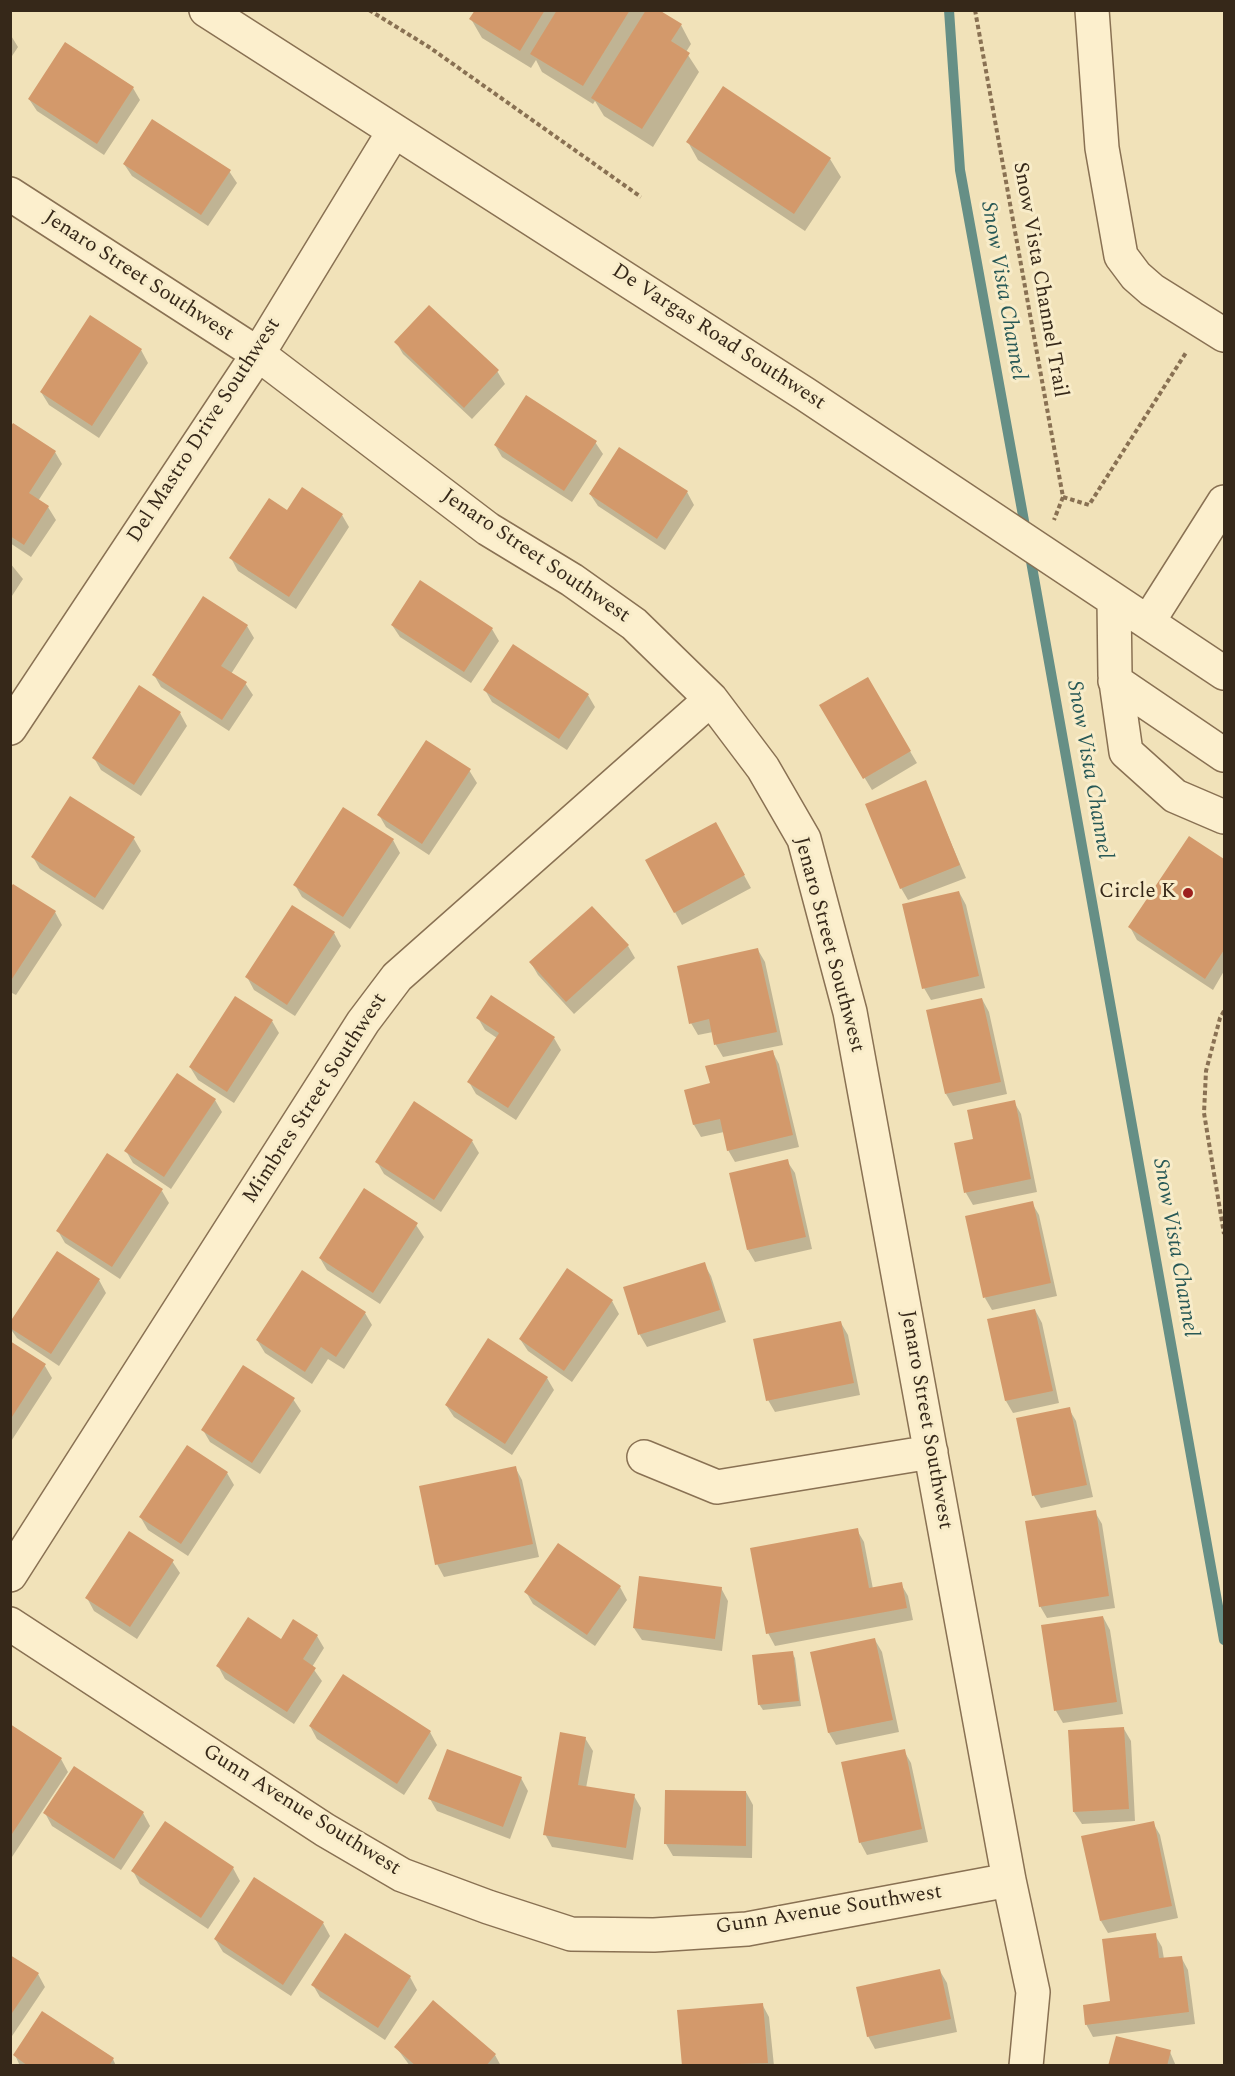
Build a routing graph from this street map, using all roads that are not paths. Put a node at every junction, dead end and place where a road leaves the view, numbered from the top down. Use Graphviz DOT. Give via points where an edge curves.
graph roads {
  1 [pos="206,10"];
  2 [pos="1092,10"];
  3 [pos="394,131"];
  4 [pos="10,194"];
  5 [pos="1215,329"];
  6 [pos="258,354"];
  7 [pos="1224,502"];
  8 [pos="1108,596"];
  9 [pos="1148,622"];
  10 [pos="1224,673"];
  11 [pos="1115,681"];
  12 [pos="711,699"];
  13 [pos="10,728"];
  14 [pos="1224,755"];
  15 [pos="1224,817"];
  16 [pos="931,1452"];
  17 [pos="645,1457"];
  18 [pos="10,1575"];
  19 [pos="10,1624"];
  20 [pos="1009,1880"];
  21 [pos="1026,2066"];
  1 -- 3 [label="street, De Vargas Road Southwest"];
  2 -- 5 [label="street" via="1102,148 1121,256 1152,290"];
  3 -- 6 [label="street, Del Mastro Drive Southwest"];
  3 -- 8 [label="street, De Vargas Road Southwest" via="806,394"];
  4 -- 6 [label="street, Jenaro Street Southwest"];
  6 -- 12 [label="street, Jenaro Street Southwest" via="488,529 572,580 634,624"];
  6 -- 13 [label="street, Del Mastro Drive Southwest"];
  7 -- 9 [label="street"];
  8 -- 9 [label="street, De Vargas Road Southwest"];
  8 -- 11 [label="street"];
  9 -- 10 [label="street, De Vargas Road Southwest"];
  11 -- 14 [label="street"];
  11 -- 15 [label="street" via="1126,752 1175,796"];
  12 -- 16 [label="street, Jenaro Street Southwest" via="762,768 804,839 850,1012"];
  12 -- 18 [label="street, Mimbres Street Southwest" via="397,977 357,1032"];
  16 -- 17 [label="street" via="717,1486"];
  16 -- 20 [label="street, Jenaro Street Southwest"];
  19 -- 20 [label="street, Gunn Avenue Southwest" via="325,1830 402,1875 571,1934 654,1935 747,1929"];
  20 -- 21 [label="street, Jenaro Street Southwest" via="1033,1992"];
}
